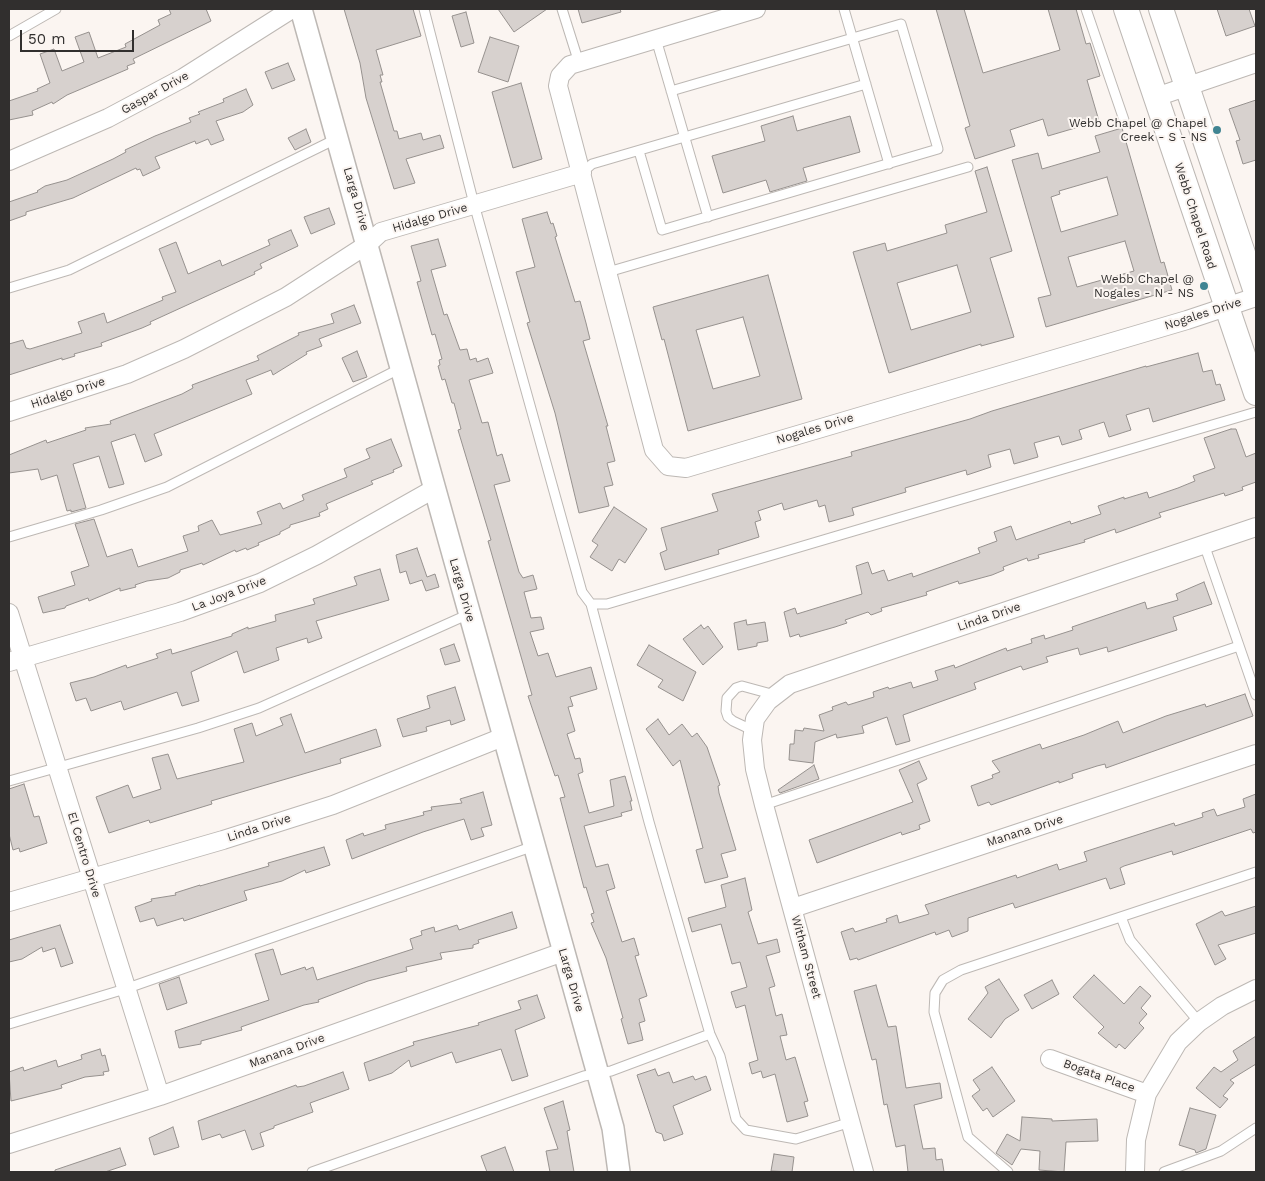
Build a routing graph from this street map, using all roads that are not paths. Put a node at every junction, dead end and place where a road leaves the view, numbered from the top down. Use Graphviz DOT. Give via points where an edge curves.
graph roads {
  1 [pos="56,9"];
  2 [pos="292,9"];
  3 [pos="301,9"];
  4 [pos="424,9"];
  5 [pos="562,9"];
  6 [pos="844,9"];
  7 [pos="1086,9"];
  8 [pos="1126,9"];
  9 [pos="1161,9"];
  10 [pos="745,10"];
  11 [pos="9,36"];
  12 [pos="853,38"];
  13 [pos="656,39"];
  14 [pos="579,63"];
  15 [pos="1256,63"];
  16 [pos="866,84"];
  17 [pos="1187,86"];
  18 [pos="671,91"];
  19 [pos="1156,97"];
  20 [pos="1124,120"];
  21 [pos="685,137"];
  22 [pos="338,138"];
  23 [pos="639,151"];
  24 [pos="9,161"];
  25 [pos="889,164"];
  26 [pos="968,167"];
  27 [pos="582,172"];
  28 [pos="474,204"];
  29 [pos="708,217"];
  30 [pos="368,244"];
  31 [pos="608,272"];
  32 [pos="9,288"];
  33 [pos="1256,292"];
  34 [pos="1256,297"];
  35 [pos="1226,307"];
  36 [pos="402,368"];
  37 [pos="1256,393"];
  38 [pos="9,412"];
  39 [pos="1256,412"];
  40 [pos="434,489"];
  41 [pos="1256,527"];
  42 [pos="9,537"];
  43 [pos="1204,544"];
  44 [pos="591,604"];
  45 [pos="9,613"];
  46 [pos="469,614"];
  47 [pos="1239,646"];
  48 [pos="16,659"];
  49 [pos="775,695"];
  50 [pos="1256,695"];
  51 [pos="752,735"];
  52 [pos="503,737"];
  53 [pos="1256,754"];
  54 [pos="57,767"];
  55 [pos="9,781"];
  56 [pos="764,805"];
  57 [pos="534,846"];
  58 [pos="1256,872"];
  59 [pos="91,877"];
  60 [pos="9,902"];
  61 [pos="793,908"];
  62 [pos="1122,917"];
  63 [pos="563,952"];
  64 [pos="125,989"];
  65 [pos="1256,990"];
  66 [pos="1199,1022"];
  67 [pos="9,1024"];
  68 [pos="710,1034"];
  69 [pos="1050,1059"];
  70 [pos="598,1073"];
  71 [pos="1147,1094"];
  72 [pos="160,1096"];
  73 [pos="851,1122"];
  74 [pos="1256,1128"];
  75 [pos="9,1144"];
  76 [pos="312,1172"];
  77 [pos="619,1172"];
  78 [pos="864,1172"];
  79 [pos="1008,1172"];
  80 [pos="1135,1172"];
  81 [pos="1164,1172"];
  1 -- 11 [label="lane"];
  2 -- 24 [label="street, Gaspar Drive" via="183,78 125,109"];
  3 -- 22 [label="street, Larga Drive"];
  4 -- 28 [label="lane"];
  5 -- 14 [label="lane"];
  6 -- 12 [label="lane"];
  7 -- 20 [label="lane"];
  8 -- 19 [label="main road, Webb Chapel Road"];
  9 -- 17 [label="main road"];
  10 -- 13 [label="street"];
  12 -- 16 [label="lane"];
  12 -- 18 [label="lane"];
  12 -- 25 [label="lane" via="901,24 938,149"];
  13 -- 14 [label="street"];
  13 -- 18 [label="lane"];
  14 -- 27 [label="street" via="564,71 558,86"];
  15 -- 17 [label="street"];
  16 -- 21 [label="lane"];
  16 -- 25 [label="lane"];
  17 -- 19 [label="street"];
  17 -- 33 [label="main road"];
  18 -- 21 [label="lane"];
  19 -- 35 [label="main road, Webb Chapel Road"];
  21 -- 23 [label="lane"];
  21 -- 29 [label="lane"];
  22 -- 30 [label="street, Larga Drive"];
  22 -- 32 [label="lane" via="69,270"];
  23 -- 27 [label="lane" via="592,164"];
  23 -- 29 [label="lane" via="662,230"];
  25 -- 29 [label="lane"];
  26 -- 31 [label="lane"];
  27 -- 28 [label="street, Hidalgo Drive"];
  27 -- 31 [label="street, Nogales Drive"];
  28 -- 30 [label="street, Hidalgo Drive" via="381,232"];
  28 -- 44 [label="lane" via="582,592"];
  30 -- 36 [label="street, Larga Drive"];
  30 -- 38 [label="street, Hidalgo Drive" via="286,297 184,350 127,374"];
  31 -- 35 [label="street, Nogales Drive" via="654,450 668,466 686,468"];
  34 -- 35 [label="street, Nogales Drive"];
  35 -- 37 [label="main road, Webb Chapel Road"];
  36 -- 40 [label="street, Larga Drive"];
  36 -- 42 [label="lane" via="167,487"];
  39 -- 44 [label="lane" via="607,604"];
  40 -- 46 [label="street, Larga Drive"];
  40 -- 48 [label="street, La Joya Drive" via="260,583 180,612"];
  41 -- 43 [label="street, Linda Drive"];
  43 -- 47 [label="lane"];
  43 -- 49 [label="street, Linda Drive" via="790,684"];
  44 -- 68 [label="lane"];
  45 -- 48 [label="street, El Centro Drive"];
  46 -- 52 [label="street, Larga Drive"];
  46 -- 54 [label="lane" via="259,708"];
  47 -- 50 [label="lane"];
  47 -- 56 [label="lane"];
  48 -- 54 [label="street, El Centro Drive"];
  49 -- 51 [label="street, Linda Drive" via="754,719"];
  49 -- 51 [label="lane" via="742,686 727,698 728,716"];
  51 -- 56 [label="street, Witham Street" via="755,769"];
  52 -- 57 [label="street, Larga Drive"];
  52 -- 59 [label="street, Linda Drive" via="333,804"];
  53 -- 61 [label="street, Manana Drive"];
  54 -- 55 [label="lane"];
  54 -- 59 [label="street, El Centro Drive"];
  56 -- 61 [label="street, Witham Street"];
  57 -- 63 [label="street, Larga Drive"];
  57 -- 64 [label="lane"];
  58 -- 62 [label="lane"];
  59 -- 60 [label="street, Linda Drive"];
  59 -- 64 [label="street, El Centro Drive"];
  61 -- 73 [label="street, Witham Street"];
  62 -- 66 [label="lane" via="1130,940"];
  62 -- 79 [label="lane" via="961,970 944,980 935,993 934,1012 968,1138"];
  63 -- 70 [label="street, Larga Drive"];
  63 -- 72 [label="street, Manana Drive"];
  64 -- 67 [label="lane"];
  64 -- 72 [label="street, El Centro Drive"];
  65 -- 66 [label="street" via="1222,1006"];
  66 -- 71 [label="street" via="1178,1042"];
  68 -- 70 [label="lane"];
  68 -- 73 [label="lane" via="720,1056 736,1119 746,1130 796,1139"];
  69 -- 71 [label="street, Bogata Place"];
  70 -- 76 [label="lane"];
  70 -- 77 [label="street, Larga Drive" via="613,1128"];
  71 -- 80 [label="street" via="1136,1140"];
  72 -- 75 [label="street, Manana Drive"];
  73 -- 78 [label="street, Witham Street"];
  74 -- 81 [label="lane" via="1221,1151"];
}
